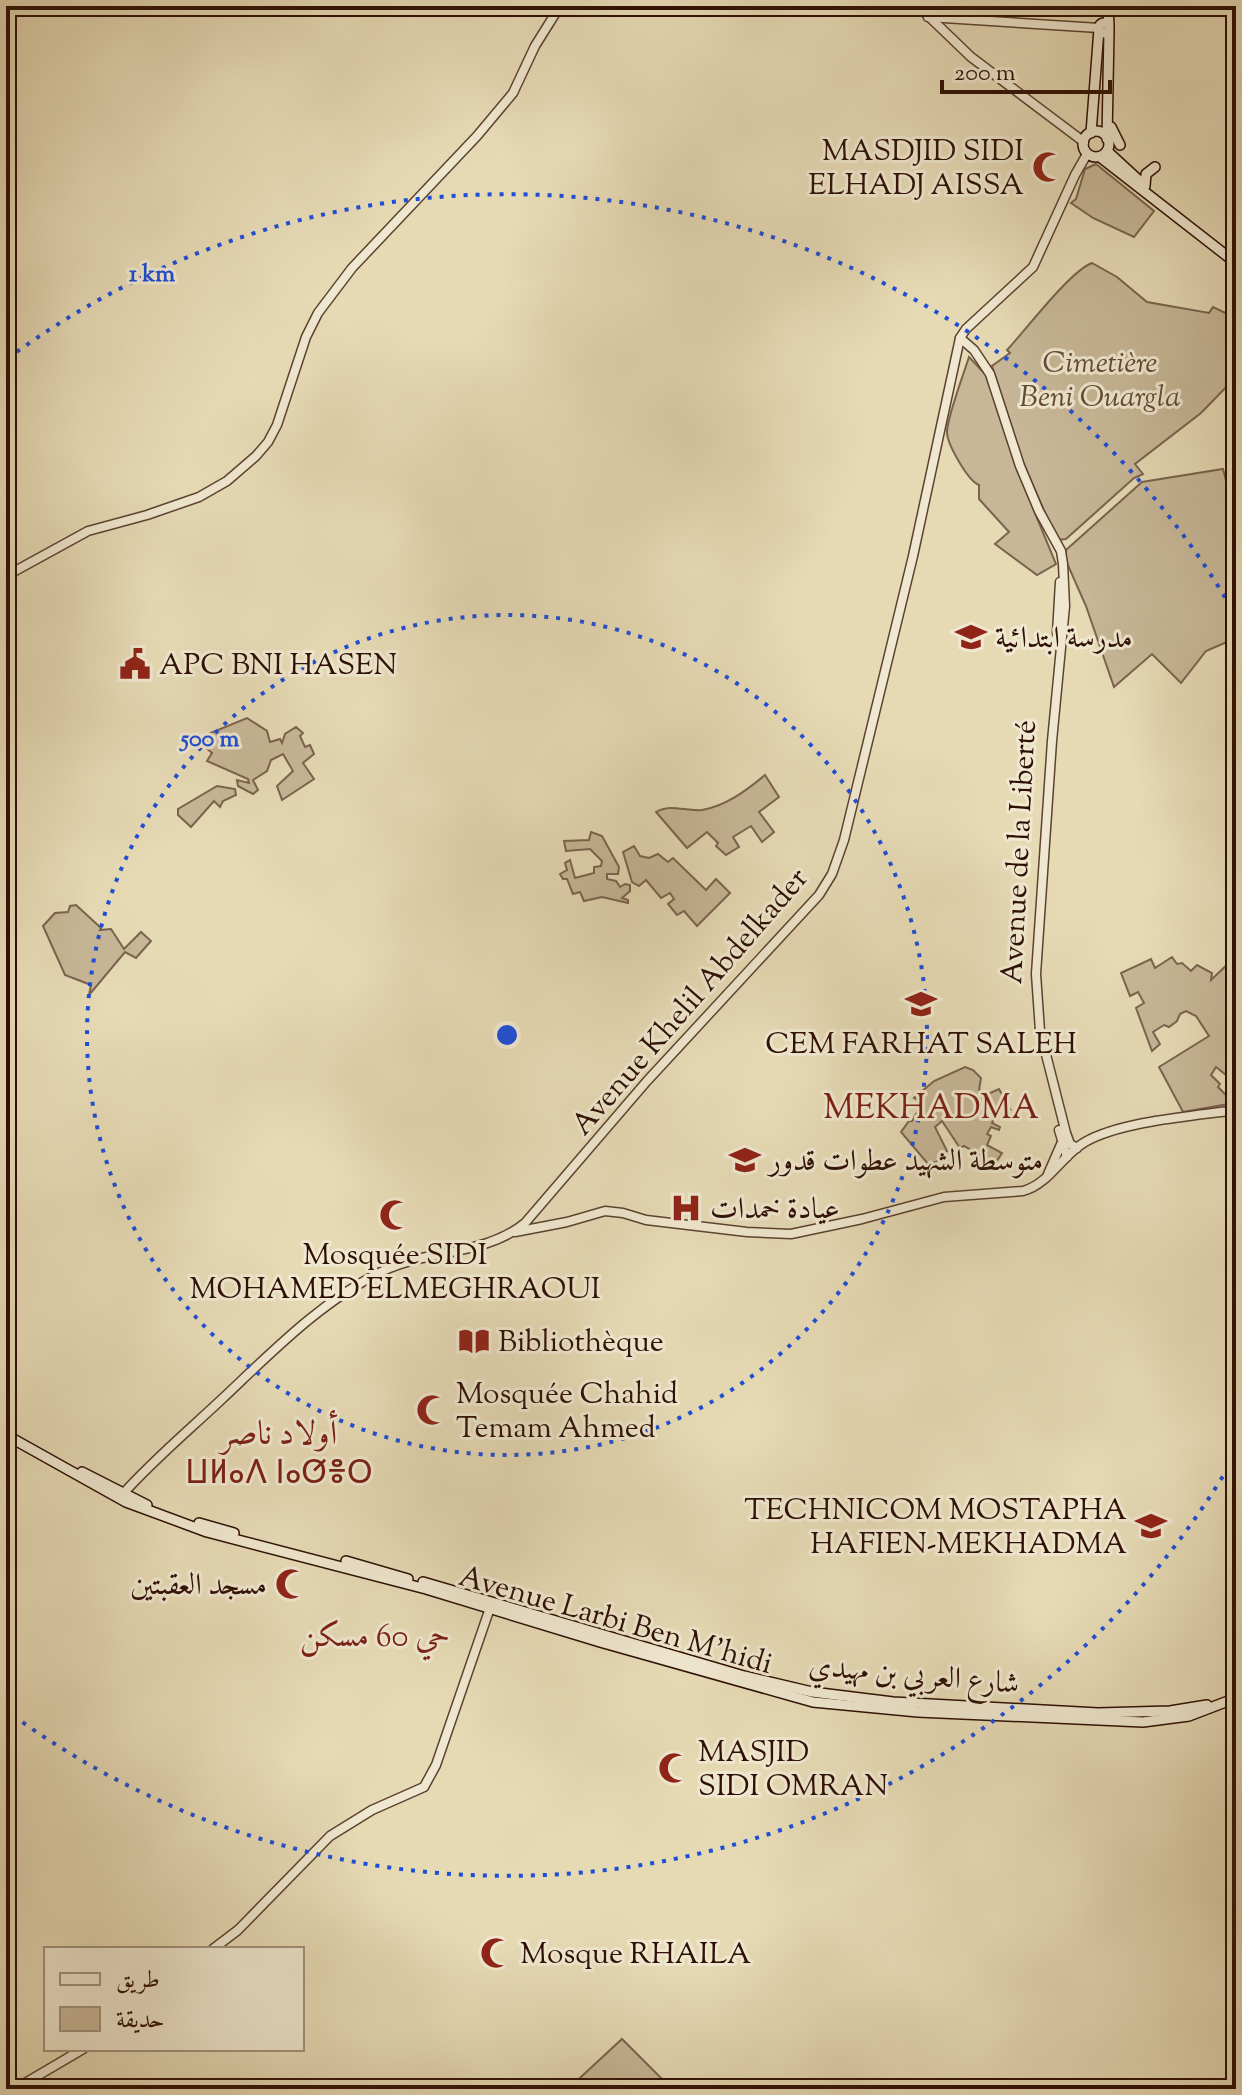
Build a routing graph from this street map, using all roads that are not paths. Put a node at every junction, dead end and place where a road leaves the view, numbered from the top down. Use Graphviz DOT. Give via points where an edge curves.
graph roads {
  1 [pos="560,6"];
  2 [pos="918,6"];
  3 [pos="1106,6"];
  4 [pos="948,7"];
  5 [pos="942,16"];
  6 [pos="928,17"];
  7 [pos="956,19"];
  8 [pos="1103,28"];
  9 [pos="939,29"];
  10 [pos="950,39"];
  11 [pos="1109,119"];
  12 [pos="1088,137"];
  13 [pos="1107,139"];
  14 [pos="1120,145"];
  15 [pos="1087,154"];
  16 [pos="1103,154"];
  17 [pos="1155,167"];
  18 [pos="1145,186"];
  19 [pos="1175,214"];
  20 [pos="1236,263"];
  21 [pos="960,338"];
  22 [pos="1057,546"];
  23 [pos="6,576"];
  24 [pos="1236,1110"];
  25 [pos="1062,1142"];
  26 [pos="1077,1148"];
  27 [pos="1067,1157"];
  28 [pos="1047,1176"];
  29 [pos="515,1232"];
  30 [pos="6,1429"];
  31 [pos="6,1435"];
  32 [pos="120,1496"];
  33 [pos="491,1605"];
  34 [pos="1236,1695"];
  35 [pos="216,1947"];
  36 [pos="80,2051"];
  37 [pos="15,2089"];
  1 -- 23 [label="street" via="513,93 352,268 318,313 277,425 256,456 199,497 88,531"];
  2 -- 6 [label="street"];
  3 -- 8 [label="main road"];
  4 -- 5 [label="street"];
  5 -- 6 [label="street"];
  5 -- 7 [label="street"];
  5 -- 9 [label="street"];
  6 -- 9 [label="street"];
  7 -- 8 [label="street"];
  7 -- 10 [label="street"];
  8 -- 11 [label="main road"];
  8 -- 12 [label="main road"];
  9 -- 10 [label="street"];
  10 -- 12 [label="street" via="1020,95"];
  11 -- 13 [label="main road"];
  11 -- 14 [label="main road"];
  12 -- 13 [label="main road" via="1101,133"];
  12 -- 15 [label="main road"];
  13 -- 16 [label="main road"];
  15 -- 16 [label="main road"];
  15 -- 21 [label="street" via="1033,267"];
  16 -- 18 [label="main road"];
  16 -- 19 [label="main road"];
  17 -- 18 [label="main road" via="1146,174"];
  18 -- 19 [label="main road"];
  19 -- 20 [label="main road"];
  21 -- 22 [label="street, Avenue de la Liberté" via="990,374 1020,466"];
  21 -- 29 [label="street, Avenue Khelil Abdelkader" via="913,556 832,874"];
  22 -- 25 [label="street, Avenue de la Liberté" via="1060,595 1031,974 1036,1031"];
  22 -- 26 [label="street, Avenue de la Liberté" via="1066,593 1036,974 1047,1062 1067,1138"];
  24 -- 26 [label="street" via="1149,1123 1095,1137"];
  25 -- 27 [label="street, Avenue de la Liberté"];
  25 -- 28 [label="street"];
  26 -- 27 [label="street"];
  27 -- 28 [label="street"];
  28 -- 29 [label="street" via="1023,1191 944,1197 789,1234 605,1211"];
  29 -- 32 [label="street, Avenue Khelil Abdelkader" via="397,1265 360,1283 275,1349"];
  30 -- 32 [label="main road, شارع العربي بن مهيدي"];
  31 -- 32 [label="main road"];
  32 -- 33 [label="main road, شارع العربي بن مهيدي" via="180,1518"];
  33 -- 34 [label="main road, شارع العربي بن مهيدي" via="796,1692 1098,1713 1181,1710"];
  33 -- 35 [label="street" via="424,1787 343,1827"];
  36 -- 37 [label="street"];
}
